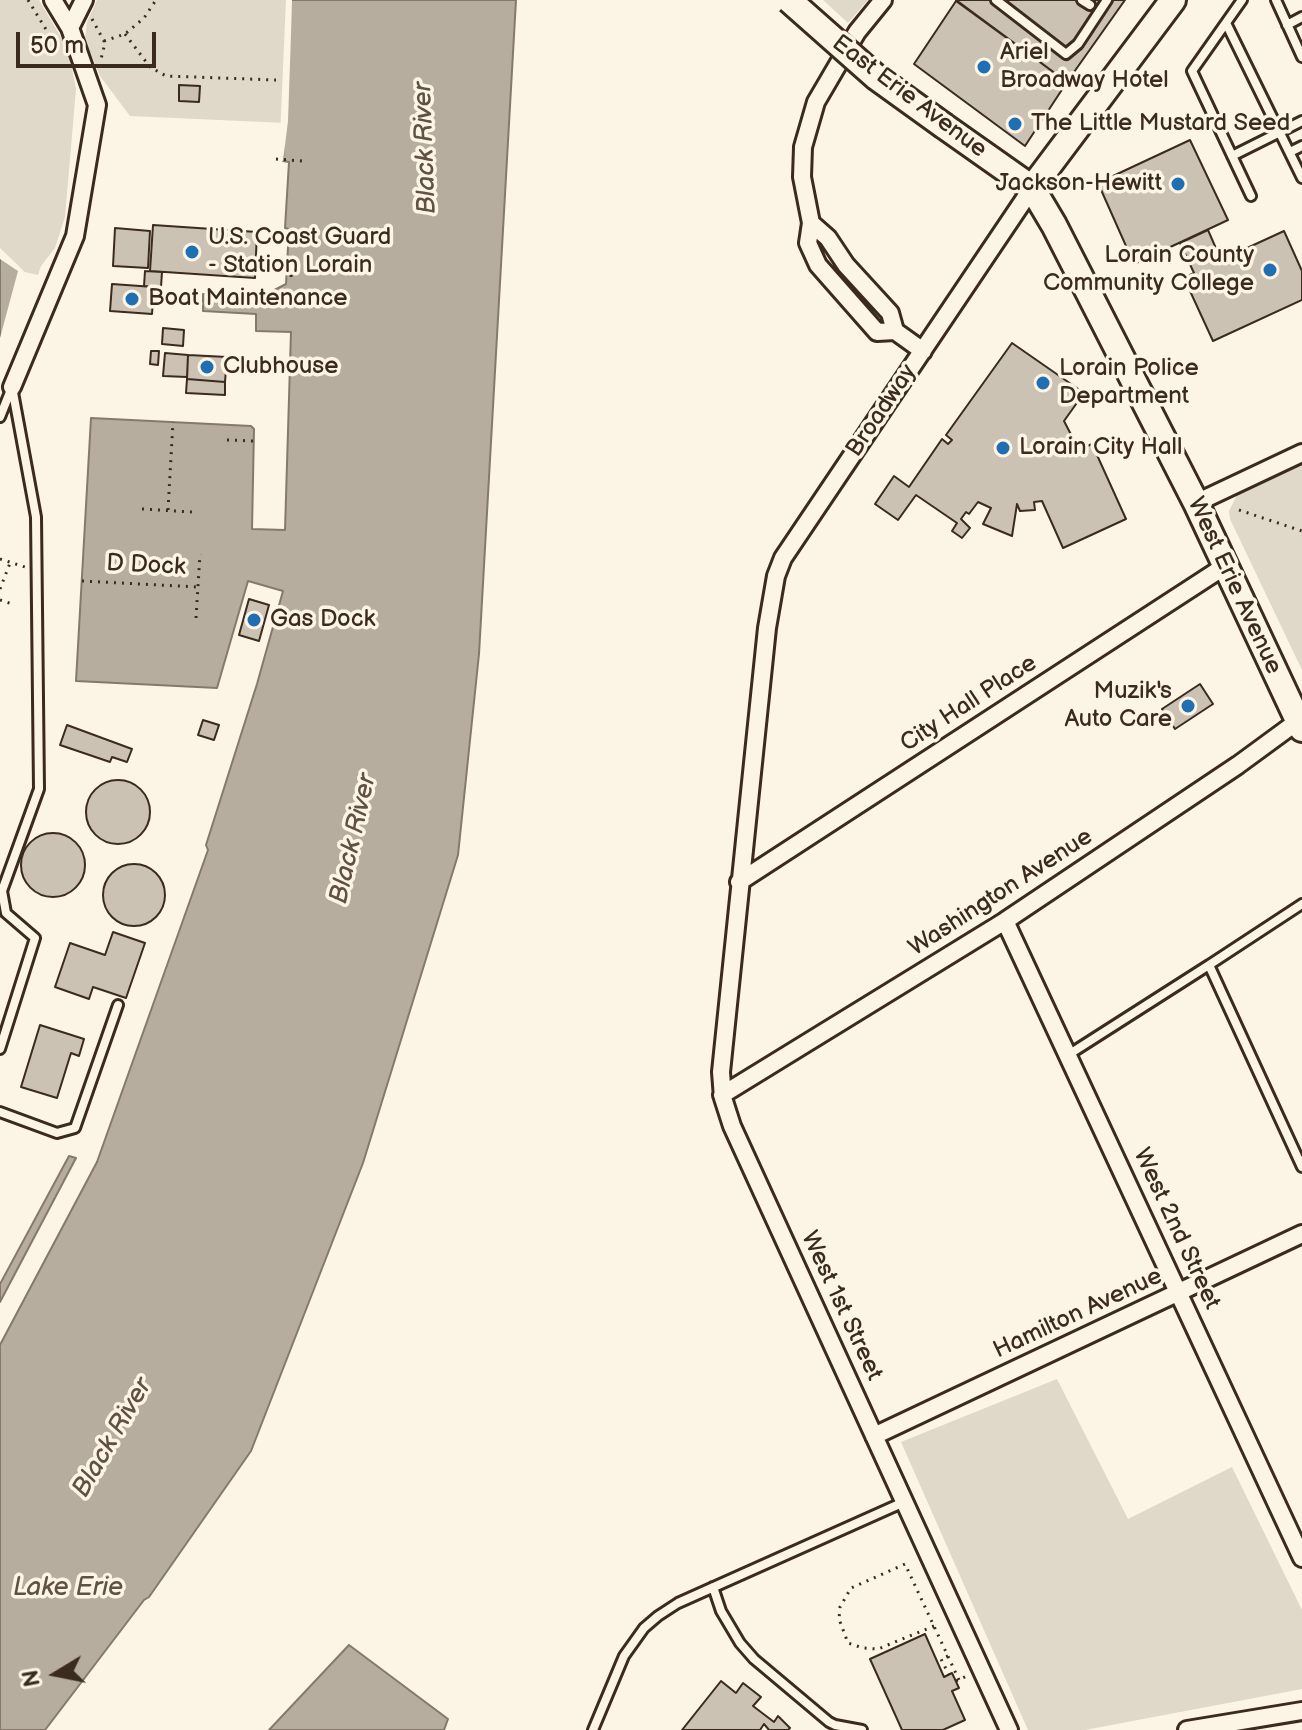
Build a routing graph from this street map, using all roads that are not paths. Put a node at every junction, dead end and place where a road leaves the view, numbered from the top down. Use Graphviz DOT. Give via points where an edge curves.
graph roads {
  1 [pos="53,0"];
  2 [pos="789,0"];
  3 [pos="883,0"];
  4 [pos="996,0"];
  5 [pos="1107,0"];
  6 [pos="1173,0"];
  7 [pos="1242,0"];
  8 [pos="1276,0"];
  9 [pos="86,8"];
  10 [pos="1302,17"];
  11 [pos="1226,23"];
  12 [pos="1287,25"];
  13 [pos="70,28"];
  14 [pos="1302,57"];
  15 [pos="1302,121"];
  16 [pos="1280,132"];
  17 [pos="1302,146"];
  18 [pos="1290,152"];
  19 [pos="1232,156"];
  20 [pos="1302,178"];
  21 [pos="1032,188"];
  22 [pos="1251,196"];
  23 [pos="923,351"];
  24 [pos="12,387"];
  25 [pos="0,417"];
  26 [pos="1302,453"];
  27 [pos="1196,503"];
  28 [pos="1225,566"];
  29 [pos="1300,725"];
  30 [pos="739,882"];
  31 [pos="1302,904"];
  32 [pos="1005,921"];
  33 [pos="1209,965"];
  34 [pos="118,1005"];
  35 [pos="0,1049"];
  36 [pos="1068,1055"];
  37 [pos="722,1095"];
  38 [pos="0,1112"];
  39 [pos="1302,1167"];
  40 [pos="1302,1234"];
  41 [pos="1179,1293"];
  42 [pos="874,1436"];
  43 [pos="904,1502"];
  44 [pos="1302,1558"];
  45 [pos="713,1587"];
  46 [pos="1302,1711"];
  47 [pos="1276,1722"];
  48 [pos="593,1730"];
  49 [pos="862,1730"];
  50 [pos="1009,1730"];
  51 [pos="1187,1730"];
  1 -- 13 [label="street"];
  2 -- 21 [label="main road, East Erie Avenue, bridge" via="876,77"];
  3 -- 23 [label="street" via="857,32 811,116 802,168 811,223 808,243 818,265 877,332 895,331"];
  4 -- 5 [label="lane" via="1066,54"];
  6 -- 21 [label="main road, Broadway"];
  7 -- 11 [label="lane"];
  8 -- 12 [label="lane"];
  9 -- 13 [label="street"];
  10 -- 12 [label="lane"];
  11 -- 16 [label="lane"];
  11 -- 19 [label="lane" via="1192,71"];
  12 -- 14 [label="lane"];
  13 -- 24 [label="street" via="97,105 90,158 75,236"];
  15 -- 16 [label="lane"];
  16 -- 18 [label="lane"];
  16 -- 19 [label="lane"];
  17 -- 18 [label="lane"];
  18 -- 20 [label="lane"];
  19 -- 22 [label="lane"];
  21 -- 23 [label="street, Broadway"];
  21 -- 27 [label="main road, West Erie Avenue"];
  23 -- 30 [label="street, Broadway" via="776,576"];
  24 -- 25 [label="lane"];
  24 -- 35 [label="lane" via="36,517 39,789 2,891 6,913 35,938"];
  26 -- 27 [label="street"];
  27 -- 28 [label="main road, West Erie Avenue"];
  28 -- 29 [label="main road, West Erie Avenue"];
  28 -- 30 [label="street, City Hall Place"];
  29 -- 32 [label="street, Washington Avenue"];
  30 -- 37 [label="street, West 1st Street"];
  31 -- 33 [label="lane"];
  32 -- 36 [label="street, West 2nd Street"];
  32 -- 37 [label="street, Washington Avenue"];
  33 -- 36 [label="lane"];
  33 -- 39 [label="lane"];
  34 -- 38 [label="lane" via="75,1128 57,1133"];
  36 -- 41 [label="street, West 2nd Street"];
  37 -- 42 [label="street, West 1st Street"];
  40 -- 41 [label="street, Hamilton Avenue"];
  41 -- 42 [label="street, Hamilton Avenue"];
  41 -- 44 [label="street, West 2nd Street"];
  42 -- 43 [label="street, West 1st Street"];
  43 -- 45 [label="lane"];
  43 -- 50 [label="street, West 1st Street"];
  45 -- 48 [label="lane" via="678,1603 644,1628 624,1656"];
  45 -- 49 [label="lane" via="721,1611 754,1659 829,1722"];
  46 -- 47 [label="street"];
  47 -- 51 [label="street"];
}
